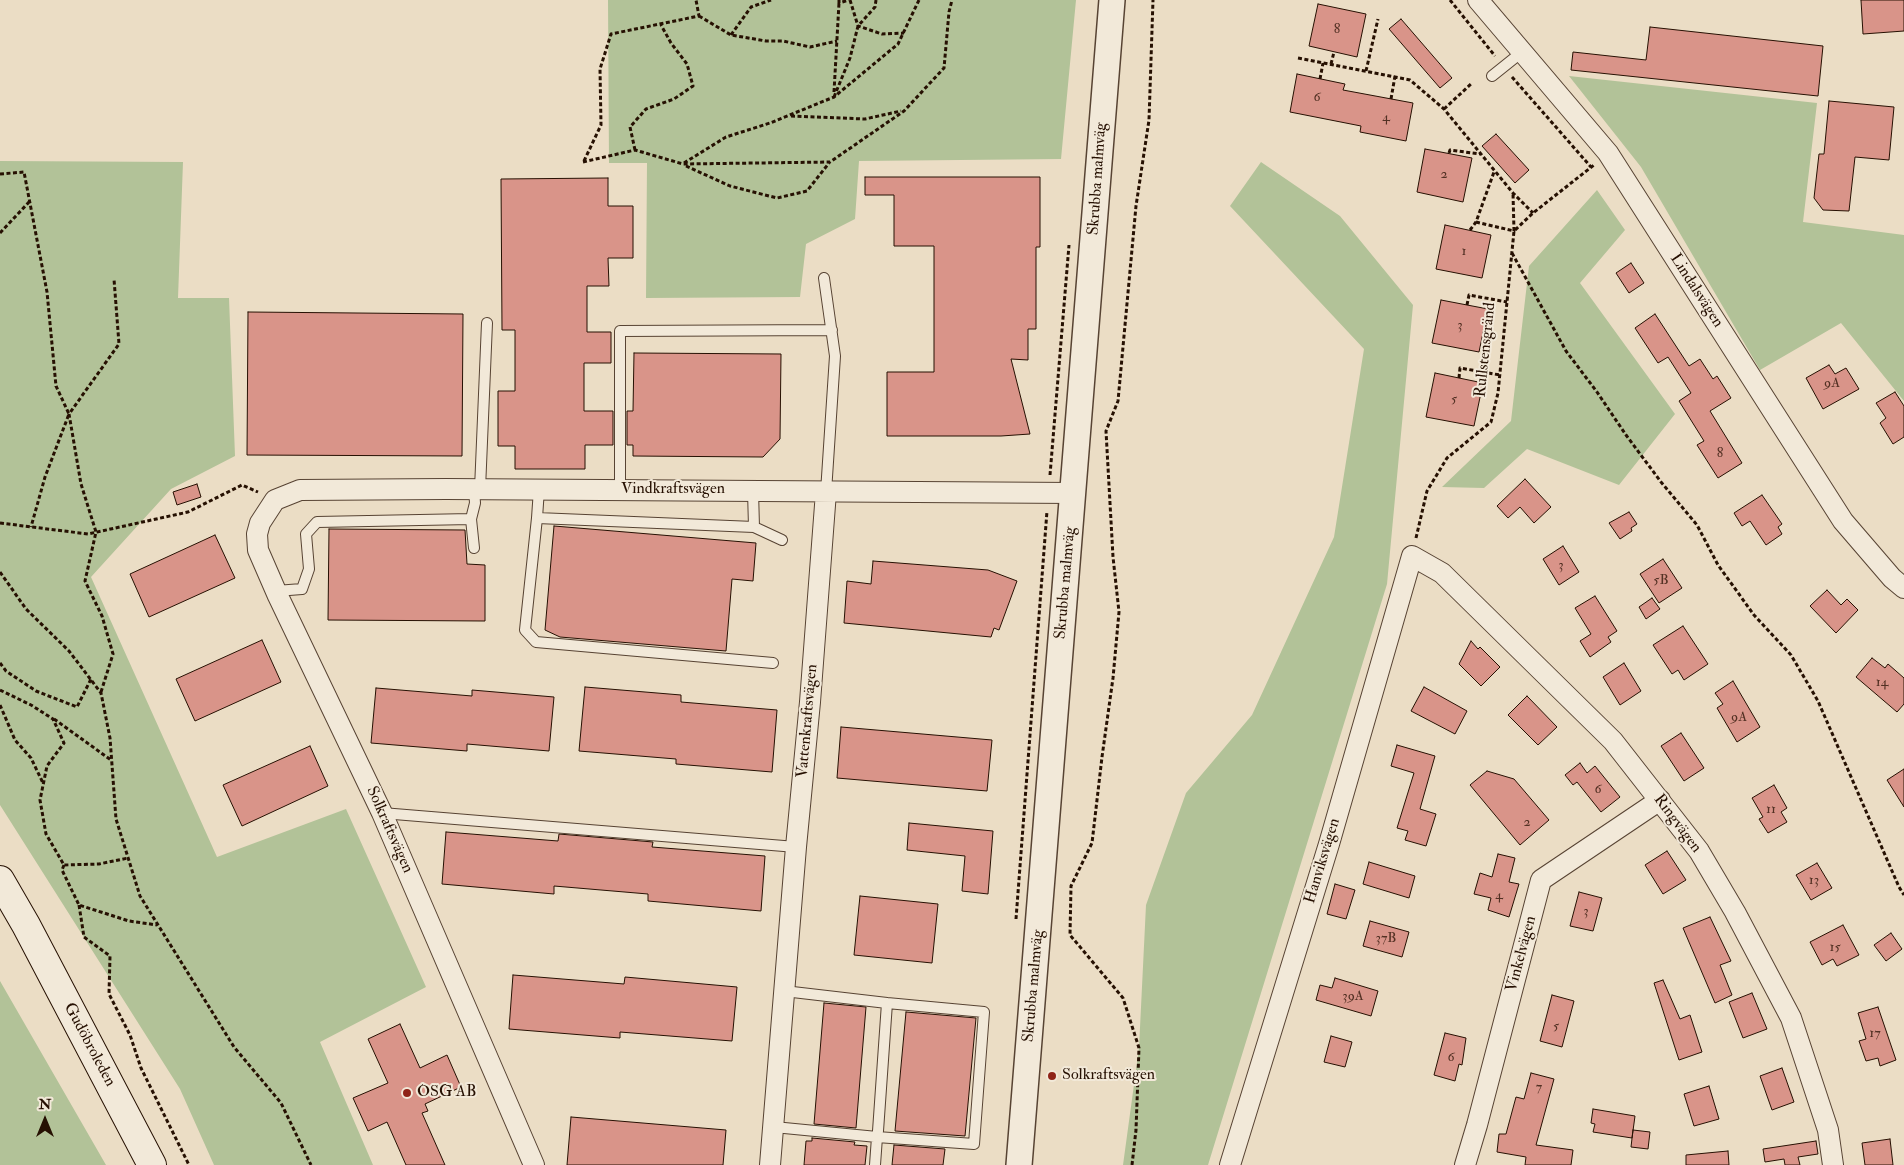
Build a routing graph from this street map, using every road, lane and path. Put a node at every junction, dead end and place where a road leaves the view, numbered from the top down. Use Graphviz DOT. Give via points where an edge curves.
graph roads {
  1 [pos="696,0"];
  2 [pos="771,0"];
  3 [pos="850,0"];
  4 [pos="876,0"];
  5 [pos="919,0"];
  6 [pos="952,0"];
  7 [pos="1112,0"];
  8 [pos="1153,0"];
  9 [pos="1450,0"];
  10 [pos="1478,0"];
  11 [pos="839,2"];
  12 [pos="699,16"];
  13 [pos="1378,19"];
  14 [pos="661,25"];
  15 [pos="858,26"];
  16 [pos="904,33"];
  17 [pos="731,35"];
  18 [pos="837,41"];
  19 [pos="1334,52"];
  20 [pos="1522,52"];
  21 [pos="1298,58"];
  22 [pos="1323,63"];
  23 [pos="1331,64"];
  24 [pos="1504,67"];
  25 [pos="1366,71"];
  26 [pos="1395,76"];
  27 [pos="1492,76"];
  28 [pos="1320,79"];
  29 [pos="1471,84"];
  30 [pos="834,97"];
  31 [pos="1391,99"];
  32 [pos="1444,109"];
  33 [pos="904,111"];
  34 [pos="788,116"];
  35 [pos="635,150"];
  36 [pos="1608,152"];
  37 [pos="1449,153"];
  38 [pos="1480,154"];
  39 [pos="830,162"];
  40 [pos="683,164"];
  41 [pos="1591,167"];
  42 [pos="1494,171"];
  43 [pos="0,174"];
  44 [pos="1512,193"];
  45 [pos="30,201"];
  46 [pos="1533,213"];
  47 [pos="1476,222"];
  48 [pos="1470,230"];
  49 [pos="1514,231"];
  50 [pos="0,232"];
  51 [pos="1070,240"];
  52 [pos="1512,253"];
  53 [pos="114,278"];
  54 [pos="824,278"];
  55 [pos="1507,302"];
  56 [pos="1467,305"];
  57 [pos="487,322"];
  58 [pos="832,330"];
  59 [pos="1500,375"];
  60 [pos="1459,378"];
  61 [pos="69,414"];
  62 [pos="477,489"];
  63 [pos="539,489"];
  64 [pos="620,490"];
  65 [pos="753,491"];
  66 [pos="826,492"];
  67 [pos="1074,492"];
  68 [pos="1048,493"];
  69 [pos="275,500"];
  70 [pos="471,518"];
  71 [pos="537,518"];
  72 [pos="0,523"];
  73 [pos="32,527"];
  74 [pos="754,527"];
  75 [pos="96,532"];
  76 [pos="782,540"];
  77 [pos="474,548"];
  78 [pos="1412,556"];
  79 [pos="0,572"];
  80 [pos="1904,588"];
  81 [pos="276,591"];
  82 [pos="772,663"];
  83 [pos="0,664"];
  84 [pos="91,680"];
  85 [pos="0,690"];
  86 [pos="101,693"];
  87 [pos="0,705"];
  88 [pos="53,718"];
  89 [pos="112,760"];
  90 [pos="44,784"];
  91 [pos="1660,800"];
  92 [pos="382,813"];
  93 [pos="796,847"];
  94 [pos="128,858"];
  95 [pos="64,865"];
  96 [pos="0,880"];
  97 [pos="0,886"];
  98 [pos="1904,895"];
  99 [pos="80,905"];
  100 [pos="26,925"];
  101 [pos="158,926"];
  102 [pos="1015,926"];
  103 [pos="784,991"];
  104 [pos="887,1003"];
  105 [pos="774,1127"];
  106 [pos="877,1137"];
  107 [pos="152,1165"];
  108 [pos="189,1165"];
  109 [pos="311,1165"];
  110 [pos="534,1165"];
  111 [pos="770,1165"];
  112 [pos="875,1165"];
  113 [pos="1019,1165"];
  114 [pos="1132,1165"];
  115 [pos="1230,1165"];
  116 [pos="1465,1165"];
  117 [pos="1833,1165"];
  1 -- 12 [label="path"];
  2 -- 17 [label="path" via="752,7"];
  3 -- 11 [label="path"];
  3 -- 15 [label="path"];
  4 -- 15 [label="path" via="875,7"];
  5 -- 16 [label="path"];
  6 -- 33 [label="path" via="948,12 944,68"];
  7 -- 67 [label="street, Skrubba malmväg"];
  8 -- 114 [label="path" via="1149,120 1136,206 1118,401 1106,431 1119,612 1114,669 1092,843 1071,886 1070,935 1123,998 1139,1048"];
  9 -- 24 [label="path"];
  10 -- 20 [label="street, Lindalsvägen"];
  11 -- 18 [label="path"];
  12 -- 14 [label="path"];
  12 -- 17 [label="path"];
  13 -- 25 [label="path"];
  14 -- 35 [label="path" via="687,64 693,86 674,100 646,109 630,127"];
  14 -- 35 [label="path" via="611,34 600,69 601,124 583,162"];
  15 -- 16 [label="path" via="882,34"];
  15 -- 30 [label="path" via="850,58"];
  16 -- 30 [label="path" via="898,44"];
  17 -- 18 [label="path" via="810,47"];
  18 -- 30 [label="path"];
  19 -- 23 [label="path"];
  20 -- 24 [label="lane"];
  20 -- 36 [label="street, Lindalsvägen"];
  21 -- 22 [label="path"];
  22 -- 23 [label="path"];
  22 -- 28 [label="path"];
  23 -- 25 [label="path"];
  24 -- 27 [label="lane"];
  24 -- 41 [label="path"];
  25 -- 26 [label="path"];
  26 -- 31 [label="path"];
  26 -- 32 [label="path" via="1410,80"];
  29 -- 32 [label="path"];
  30 -- 34 [label="path"];
  32 -- 38 [label="path"];
  33 -- 34 [label="path" via="865,119"];
  33 -- 39 [label="path"];
  34 -- 40 [label="path" via="726,137"];
  35 -- 40 [label="path"];
  36 -- 41 [label="path"];
  36 -- 80 [label="street, Lindalsvägen" via="1843,521"];
  37 -- 38 [label="path" via="1450,150"];
  38 -- 42 [label="path"];
  39 -- 40 [label="path"];
  39 -- 40 [label="path" via="807,191 778,198 730,186"];
  41 -- 46 [label="path"];
  42 -- 44 [label="path"];
  42 -- 47 [label="path"];
  43 -- 45 [label="path" via="24,172"];
  44 -- 46 [label="path"];
  44 -- 49 [label="path, Rullstensgränd"];
  45 -- 50 [label="path"];
  45 -- 61 [label="path" via="47,292 56,386"];
  46 -- 49 [label="path"];
  47 -- 48 [label="path"];
  47 -- 49 [label="path"];
  49 -- 52 [label="path, Rullstensgränd"];
  51 -- 68 [label="path"];
  52 -- 55 [label="path, Rullstensgränd"];
  52 -- 98 [label="path" via="1566,351 1661,482 1697,525 1718,565 1754,615 1791,655 1818,701"];
  53 -- 61 [label="path" via="119,344"];
  54 -- 58 [label="lane, Vattenkraftsvägen"];
  55 -- 56 [label="path" via="1469,295"];
  55 -- 59 [label="path, Rullstensgränd"];
  57 -- 62 [label="lane"];
  58 -- 64 [label="lane" via="620,331"];
  58 -- 66 [label="lane, Vattenkraftsvägen" via="835,356"];
  59 -- 60 [label="path" via="1460,368"];
  59 -- 78 [label="path, Rullstensgränd" via="1492,422 1447,458 1427,491"];
  61 -- 73 [label="path" via="45,477"];
  61 -- 75 [label="path" via="81,484"];
  62 -- 63 [label="street, Vindkraftsvägen"];
  62 -- 69 [label="street, Vindkraftsvägen" via="300,490"];
  62 -- 70 [label="lane"];
  63 -- 64 [label="street, Vindkraftsvägen"];
  63 -- 71 [label="lane"];
  64 -- 65 [label="street, Vindkraftsvägen"];
  65 -- 66 [label="street, Vindkraftsvägen"];
  65 -- 74 [label="lane"];
  66 -- 68 [label="street, Vindkraftsvägen"];
  66 -- 93 [label="street, Vattenkraftsvägen"];
  67 -- 68 [label="street, Vindkraftsvägen"];
  67 -- 113 [label="street, Skrubba malmväg"];
  68 -- 102 [label="path"];
  69 -- 75 [label="path" via="242,485 188,512"];
  69 -- 81 [label="street, Solkraftsvägen" via="257,534 258,550"];
  70 -- 77 [label="lane"];
  70 -- 81 [label="lane" via="317,522 306,534 309,569 302,589"];
  71 -- 74 [label="lane"];
  71 -- 82 [label="lane" via="525,630 536,642"];
  72 -- 73 [label="path"];
  73 -- 75 [label="path" via="88,534"];
  74 -- 76 [label="lane"];
  75 -- 86 [label="path" via="84,581 102,616 113,654"];
  78 -- 91 [label="street, Ringvägen" via="1442,573 1613,741"];
  78 -- 115 [label="street, Hanviksvägen" via="1329,844"];
  79 -- 84 [label="path" via="26,609 69,651"];
  81 -- 92 [label="street, Solkraftsvägen"];
  83 -- 84 [label="path" via="36,691 77,707"];
  84 -- 86 [label="path"];
  85 -- 88 [label="path"];
  86 -- 89 [label="path"];
  87 -- 90 [label="path" via="15,740 31,758"];
  88 -- 89 [label="path"];
  88 -- 90 [label="path" via="64,743 47,766"];
  89 -- 94 [label="path" via="116,819"];
  90 -- 95 [label="path" via="40,800 46,834"];
  91 -- 116 [label="street, Vinkelvägen" via="1541,880"];
  91 -- 117 [label="street, Ringvägen" via="1699,851 1736,912 1791,1018 1828,1130"];
  92 -- 93 [label="lane"];
  92 -- 110 [label="street, Solkraftsvägen"];
  93 -- 103 [label="street, Vattenkraftsvägen"];
  94 -- 95 [label="path" via="99,864"];
  94 -- 101 [label="path" via="140,896"];
  95 -- 99 [label="path" via="62,870"];
  96 -- 100 [label="main road, Gudöbroleden"];
  97 -- 100 [label="main road, Gudöbroleden"];
  99 -- 101 [label="path" via="129,922"];
  99 -- 108 [label="path" via="84,937 110,956 109,994"];
  100 -- 107 [label="main road, Gudöbroleden"];
  101 -- 109 [label="path" via="234,1047 281,1103"];
  103 -- 104 [label="lane"];
  103 -- 105 [label="street, Vattenkraftsvägen"];
  104 -- 106 [label="lane"];
  104 -- 106 [label="lane" via="984,1012 974,1144"];
  105 -- 106 [label="lane"];
  105 -- 111 [label="street, Vattenkraftsvägen"];
  106 -- 112 [label="lane"];
}
